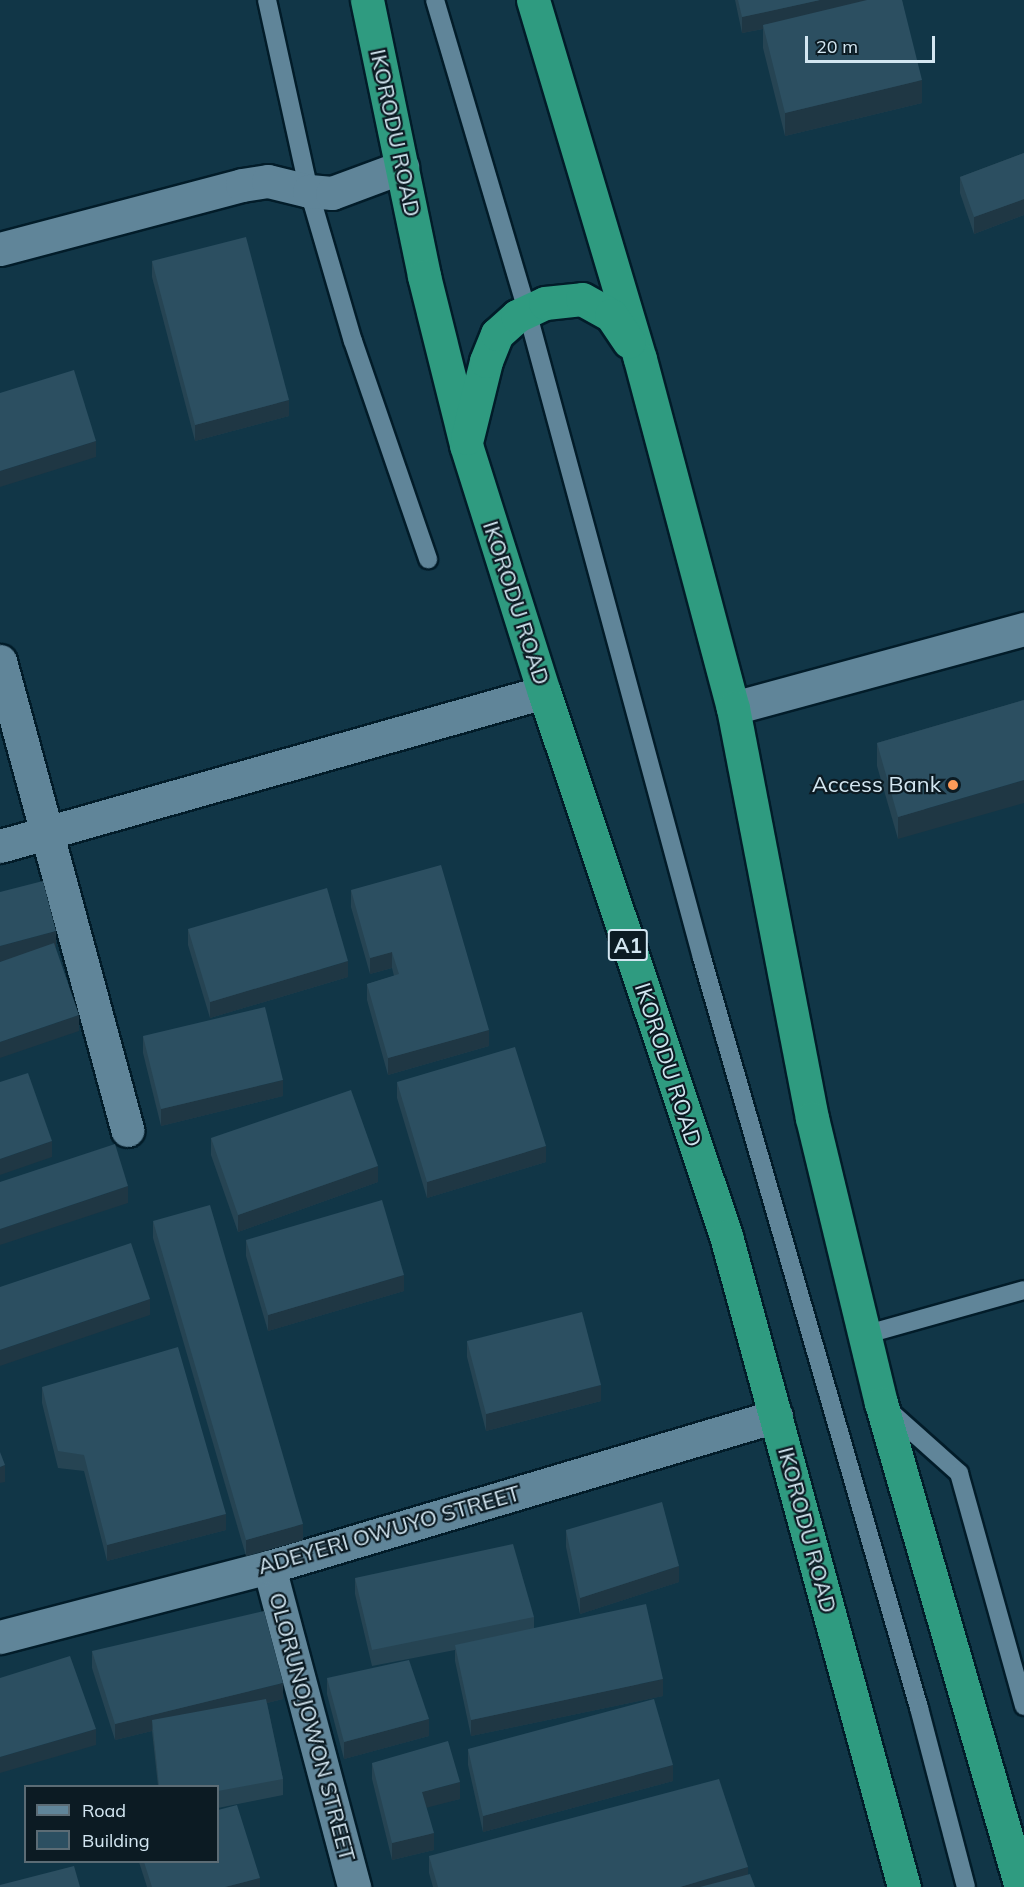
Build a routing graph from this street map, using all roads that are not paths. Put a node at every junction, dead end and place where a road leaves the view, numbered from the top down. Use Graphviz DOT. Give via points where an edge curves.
graph roads {
  1 [pos="267,0"];
  2 [pos="367,0"];
  3 [pos="435,0"];
  4 [pos="532,0"];
  5 [pos="402,167"];
  6 [pos="309,191"];
  7 [pos="0,249"];
  8 [pos="527,311"];
  9 [pos="640,359"];
  10 [pos="466,445"];
  11 [pos="428,559"];
  12 [pos="1024,628"];
  13 [pos="0,661"];
  14 [pos="544,692"];
  15 [pos="733,708"];
  16 [pos="46,833"];
  17 [pos="0,846"];
  18 [pos="127,1130"];
  19 [pos="1024,1290"];
  20 [pos="864,1335"];
  21 [pos="881,1403"];
  22 [pos="776,1416"];
  23 [pos="269,1567"];
  24 [pos="0,1637"];
  25 [pos="1024,1706"];
  26 [pos="354,1887"];
  27 [pos="904,1887"];
  28 [pos="966,1887"];
  29 [pos="1021,1887"];
  1 -- 6 [label="lane"];
  2 -- 5 [label="highway, IKORODU ROAD / A1"];
  3 -- 8 [label="lane"];
  4 -- 9 [label="highway"];
  5 -- 6 [label="street" via="332,193"];
  5 -- 10 [label="highway, IKORODU ROAD / A1" via="424,276"];
  6 -- 7 [label="street" via="268,181 242,185"];
  6 -- 11 [label="lane" via="353,341"];
  8 -- 9 [label="highway" via="545,303 582,299 610,315"];
  8 -- 10 [label="highway" via="496,334"];
  8 -- 28 [label="lane" via="702,958 919,1708"];
  9 -- 15 [label="highway"];
  10 -- 14 [label="highway, IKORODU ROAD / A1"];
  12 -- 15 [label="street"];
  13 -- 16 [label="street"];
  14 -- 16 [label="street"];
  14 -- 22 [label="highway, IKORODU ROAD / A1" via="726,1236"];
  15 -- 20 [label="highway" via="812,1118"];
  16 -- 17 [label="street"];
  16 -- 18 [label="street"];
  19 -- 20 [label="lane"];
  20 -- 21 [label="highway"];
  21 -- 25 [label="lane" via="959,1473"];
  21 -- 29 [label="highway"];
  22 -- 23 [label="street, ADEYERI OWUYO STREET"];
  22 -- 27 [label="highway, IKORODU ROAD / A1"];
  23 -- 24 [label="street, ADEYERI OWUYO STREET"];
  23 -- 26 [label="street, OLORUNOJOWON STREET"];
}
